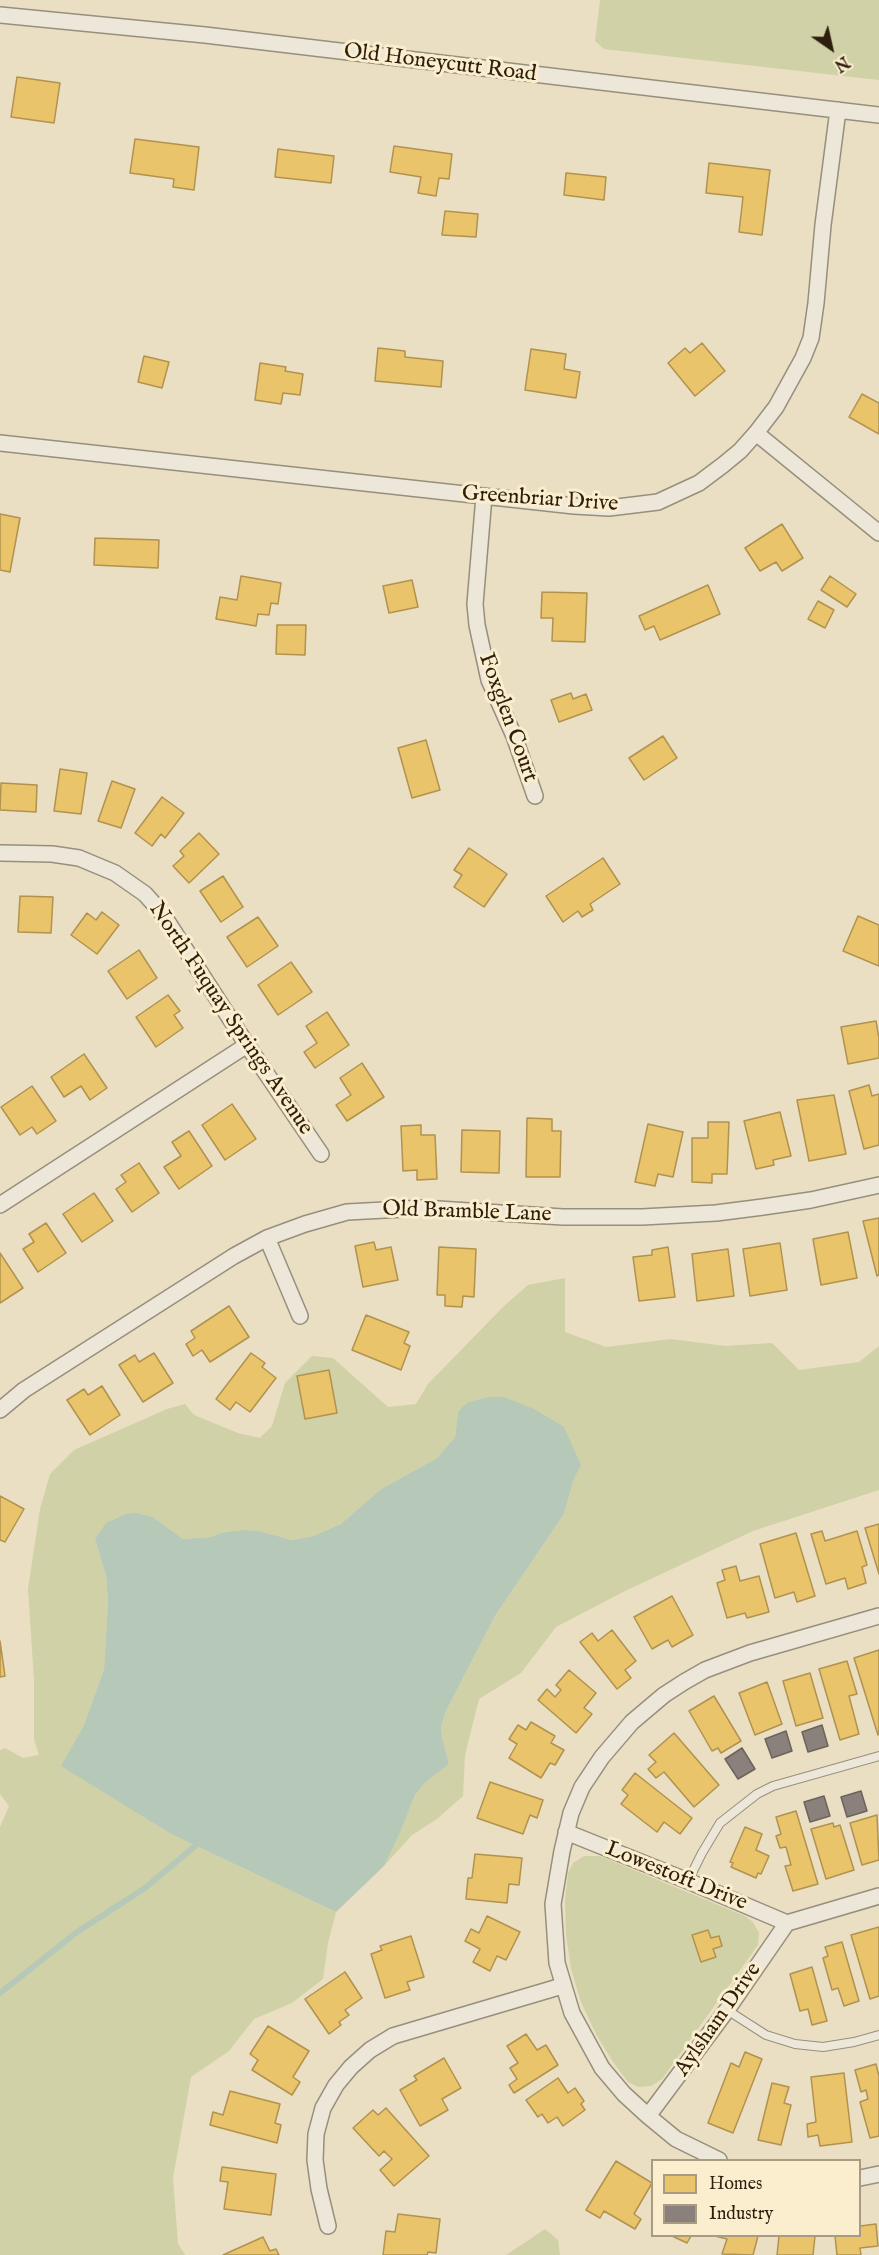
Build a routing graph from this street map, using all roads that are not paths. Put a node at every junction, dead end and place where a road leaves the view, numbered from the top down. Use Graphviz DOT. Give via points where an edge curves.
graph roads {
  1 [pos="0,15"];
  2 [pos="838,110"];
  3 [pos="879,115"];
  4 [pos="756,433"];
  5 [pos="0,443"];
  6 [pos="484,496"];
  7 [pos="879,533"];
  8 [pos="535,796"];
  9 [pos="0,853"];
  10 [pos="247,1045"];
  11 [pos="321,1154"];
  12 [pos="879,1185"];
  13 [pos="0,1205"];
  14 [pos="267,1238"];
  15 [pos="300,1316"];
  16 [pos="0,1410"];
  17 [pos="879,1616"];
  18 [pos="879,1756"];
  19 [pos="566,1832"];
  20 [pos="688,1881"];
  21 [pos="879,1896"];
  22 [pos="787,1923"];
  23 [pos="562,1986"];
  24 [pos="727,2010"];
  25 [pos="879,2035"];
  26 [pos="648,2116"];
  27 [pos="717,2159"];
  28 [pos="879,2174"];
  29 [pos="861,2178"];
  30 [pos="328,2226"];
  1 -- 2 [label="street, Old Honeycutt Road" via="205,35"];
  2 -- 3 [label="street, Old Honeycutt Road"];
  2 -- 4 [label="street, Greenbriar Drive" via="811,338 790,383"];
  4 -- 6 [label="street, Greenbriar Drive" via="707,477 658,502 609,508"];
  4 -- 7 [label="street"];
  5 -- 6 [label="street, Greenbriar Drive"];
  6 -- 8 [label="street, Foxglen Court" via="475,604 479,633 489,680"];
  9 -- 10 [label="street, North Fuquay Springs Avenue" via="79,858 115,873 138,889 162,913"];
  10 -- 11 [label="street, North Fuquay Springs Avenue"];
  10 -- 13 [label="street"];
  12 -- 14 [label="street, Old Bramble Lane" via="763,1207 642,1217 563,1217 423,1208 347,1212"];
  14 -- 15 [label="street"];
  14 -- 16 [label="street, Old Bramble Lane" via="24,1390"];
  17 -- 19 [label="street" via="750,1653 705,1670 664,1695 632,1722 603,1757 582,1787"];
  18 -- 20 [label="lane" via="757,1794 720,1823"];
  19 -- 20 [label="street, Lowestoft Drive"];
  19 -- 23 [label="street" via="553,1904"];
  20 -- 22 [label="street, Lowestoft Drive"];
  21 -- 22 [label="street"];
  22 -- 24 [label="street, Aylsham Drive"];
  23 -- 26 [label="street" via="602,2068"];
  23 -- 30 [label="street" via="393,2036 351,2067 323,2108 316,2134 315,2160"];
  24 -- 25 [label="lane" via="766,2035 795,2043 823,2046"];
  24 -- 26 [label="street, Aylsham Drive"];
  26 -- 27 [label="street" via="676,2139"];
  28 -- 29 [label="street"];
}
